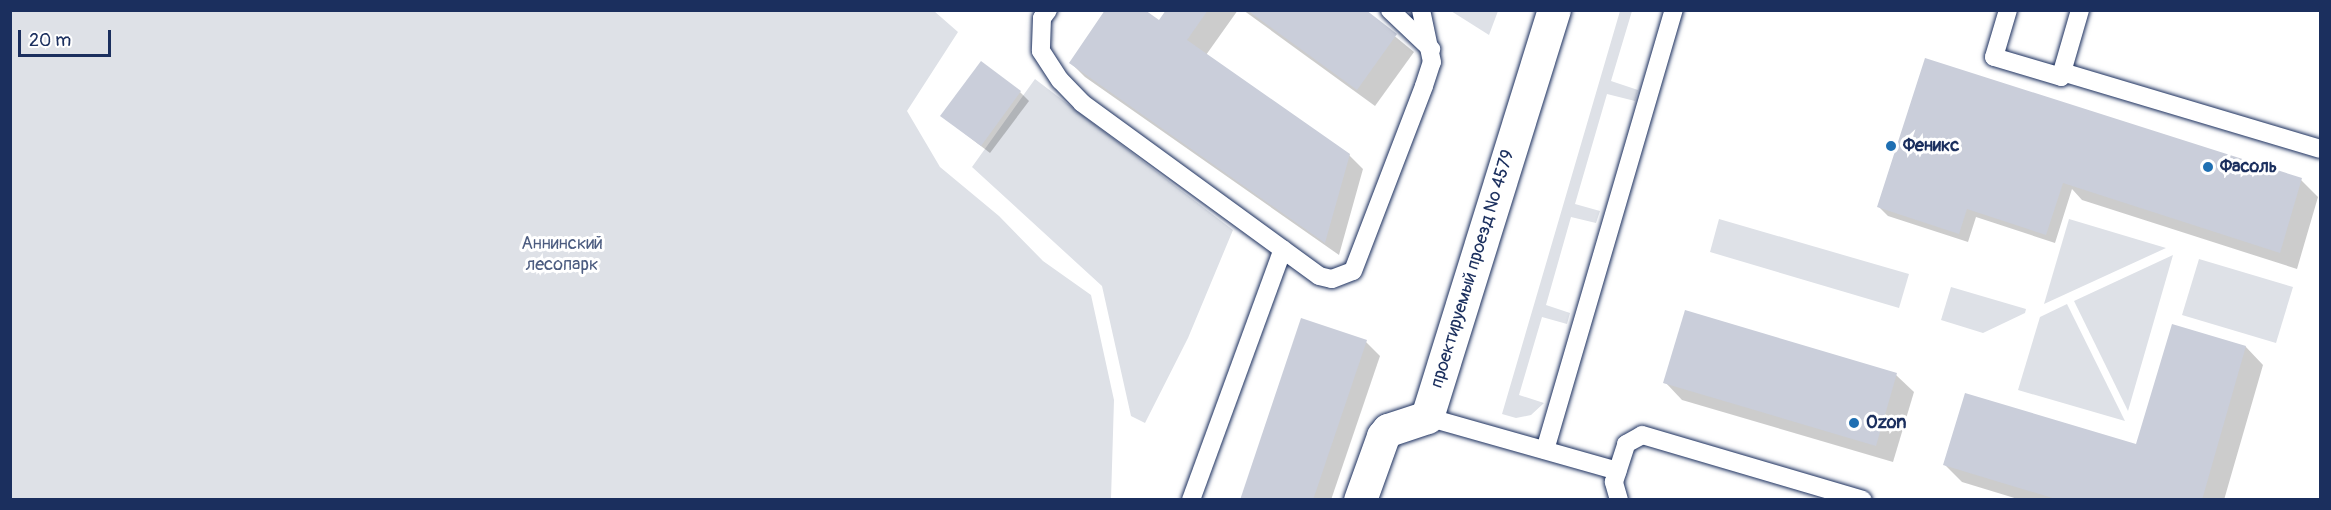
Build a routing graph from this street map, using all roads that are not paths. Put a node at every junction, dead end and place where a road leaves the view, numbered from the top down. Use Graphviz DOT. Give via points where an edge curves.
graph roads {
  1 [pos="1048,10"];
  2 [pos="1390,10"];
  3 [pos="1421,10"];
  4 [pos="1554,10"];
  5 [pos="1674,10"];
  6 [pos="2008,10"];
  7 [pos="2080,10"];
  8 [pos="1431,49"];
  9 [pos="2062,72"];
  10 [pos="2320,149"];
  11 [pos="1282,249"];
  12 [pos="1427,417"];
  13 [pos="1545,450"];
  14 [pos="1618,471"];
  15 [pos="1191,500"];
  16 [pos="1360,500"];
  17 [pos="1619,500"];
  18 [pos="1863,500"];
  1 -- 11 [label="lane" via="1042,18 1041,51 1059,80 1082,103"];
  2 -- 8 [label="lane"];
  3 -- 8 [label="lane"];
  4 -- 12 [label="street, проектируемый проезд № 4579"];
  5 -- 13 [label="lane"];
  6 -- 9 [label="lane" via="1994,57 2061,77"];
  7 -- 9 [label="lane"];
  8 -- 11 [label="lane" via="1432,62 1424,86 1353,270 1332,279 1319,276"];
  9 -- 10 [label="lane"];
  11 -- 15 [label="lane"];
  12 -- 13 [label="lane"];
  12 -- 16 [label="street" via="1388,430 1383,436"];
  13 -- 14 [label="lane"];
  14 -- 17 [label="lane" via="1614,482"];
  14 -- 18 [label="lane" via="1626,444 1642,435"];
}
